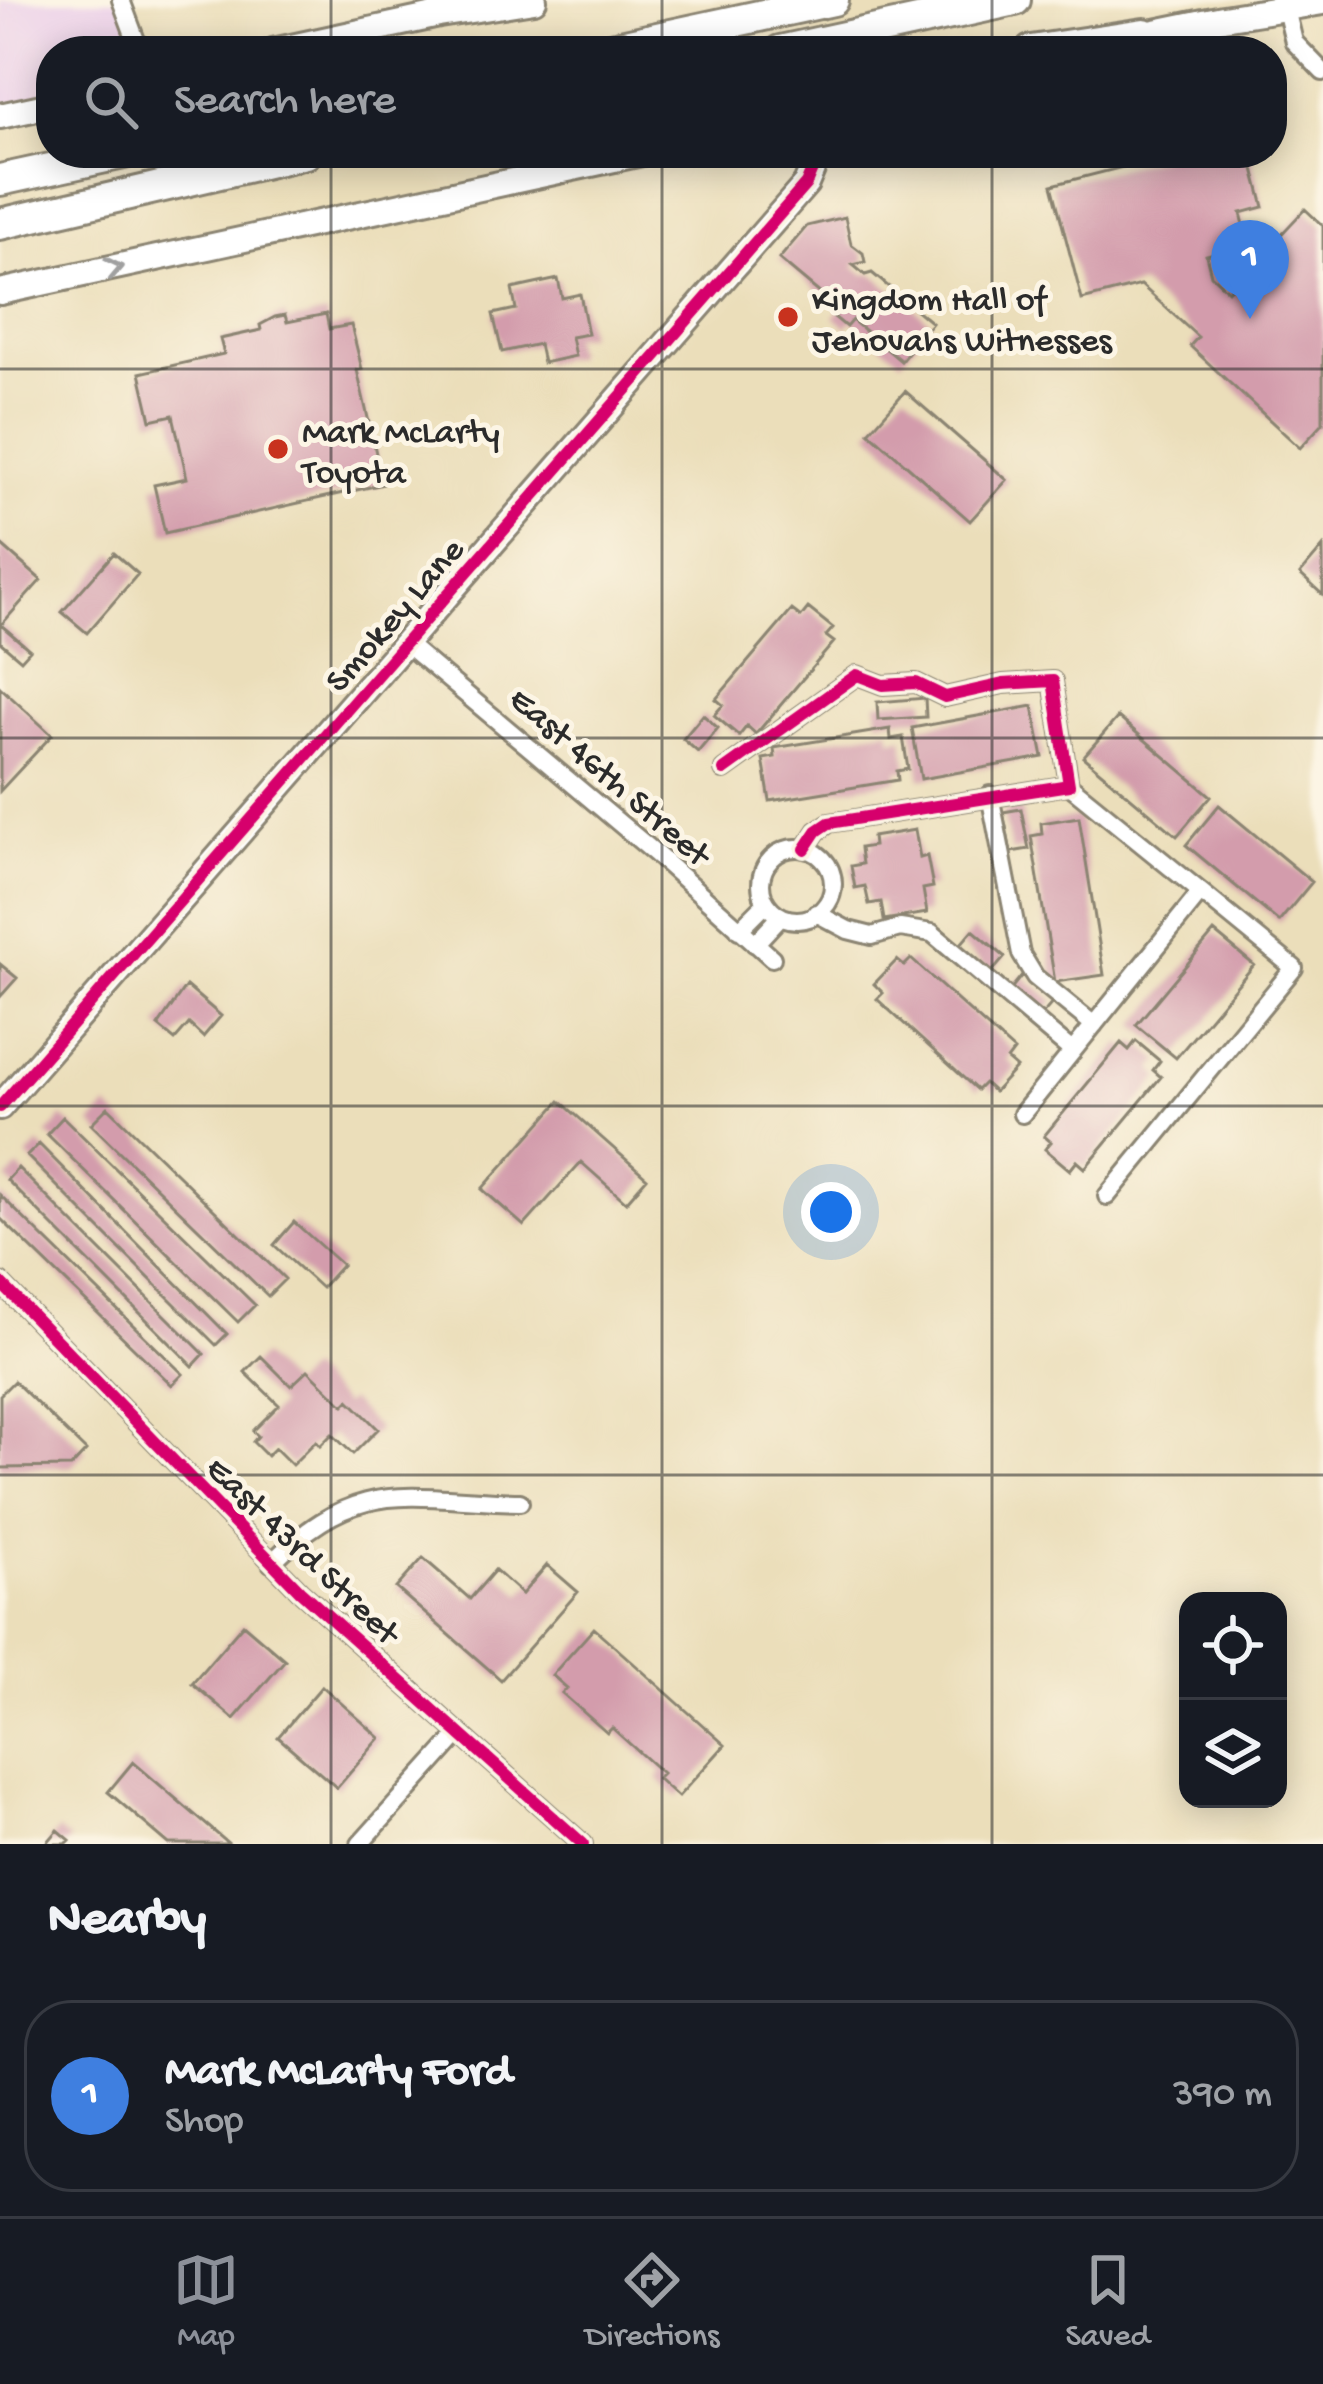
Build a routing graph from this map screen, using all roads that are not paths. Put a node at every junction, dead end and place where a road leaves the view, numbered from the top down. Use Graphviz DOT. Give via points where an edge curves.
graph roads {
  1 [pos="122,0"];
  2 [pos="534,0"];
  3 [pos="833,0"];
  4 [pos="1015,0"];
  5 [pos="1323,2"];
  6 [pos="1286,9"];
  7 [pos="1144,34"];
  8 [pos="135,36"];
  9 [pos="342,36"];
  10 [pos="666,36"];
  11 [pos="849,36"];
  12 [pos="1131,36"];
  13 [pos="1136,36"];
  14 [pos="1323,73"];
  15 [pos="36,108"];
  16 [pos="0,116"];
  17 [pos="55,168"];
  18 [pos="241,168"];
  19 [pos="574,168"];
  20 [pos="813,168"];
  21 [pos="0,180"];
  22 [pos="0,224"];
  23 [pos="0,292"];
  24 [pos="405,643"];
  25 [pos="724,770"];
  26 [pos="1069,785"];
  27 [pos="990,795"];
  28 [pos="806,849"];
  29 [pos="1201,892"];
  30 [pos="766,902"];
  31 [pos="816,913"];
  32 [pos="781,916"];
  33 [pos="740,930"];
  34 [pos="755,944"];
  35 [pos="772,958"];
  36 [pos="1094,1025"];
  37 [pos="1072,1052"];
  38 [pos="0,1107"];
  39 [pos="1022,1114"];
  40 [pos="1107,1196"];
  41 [pos="0,1282"];
  42 [pos="520,1502"];
  43 [pos="271,1563"];
  44 [pos="459,1734"];
  45 [pos="361,1844"];
  46 [pos="583,1844"];
  1 -- 8 [label="street"];
  2 -- 9 [label="street"];
  3 -- 10 [label="highway"];
  4 -- 11 [label="highway"];
  5 -- 6 [label="street"];
  6 -- 7 [label="street"];
  6 -- 14 [label="street" via="1294,42"];
  7 -- 12 [label="highway"];
  7 -- 13 [label="street"];
  15 -- 16 [label="street"];
  17 -- 21 [label="highway"];
  18 -- 22 [label="highway"];
  23 -- 19 [label="street, one-way"];
  20 -- 24 [label="street, Smokey Lane"];
  24 -- 33 [label="street, East 46th Street"];
  24 -- 38 [label="street, Smokey Lane"];
  25 -- 26 [label="street" via="857,675 883,685 916,682 945,697 1053,682"];
  26 -- 27 [label="street"];
  26 -- 29 [label="street"];
  27 -- 28 [label="street" via="830,823"];
  27 -- 36 [label="street" via="1021,954 1035,977"];
  28 -- 30 [label="street" via="772,858 761,879"];
  28 -- 31 [label="street" via="824,861 832,883"];
  29 -- 36 [label="street"];
  29 -- 40 [label="street" via="1294,968"];
  30 -- 32 [label="street"];
  30 -- 33 [label="street"];
  31 -- 32 [label="street"];
  31 -- 37 [label="street" via="872,936 900,928 932,933"];
  32 -- 34 [label="street"];
  33 -- 34 [label="street, East 46th Street"];
  34 -- 35 [label="street, East 46th Street"];
  36 -- 37 [label="street"];
  37 -- 39 [label="street"];
  41 -- 43 [label="street, East 43rd Street"];
  42 -- 43 [label="street" via="404,1496 349,1505 314,1523"];
  43 -- 44 [label="street, East 43rd Street"];
  44 -- 45 [label="street"];
  44 -- 46 [label="street, East 43rd Street"];
}
